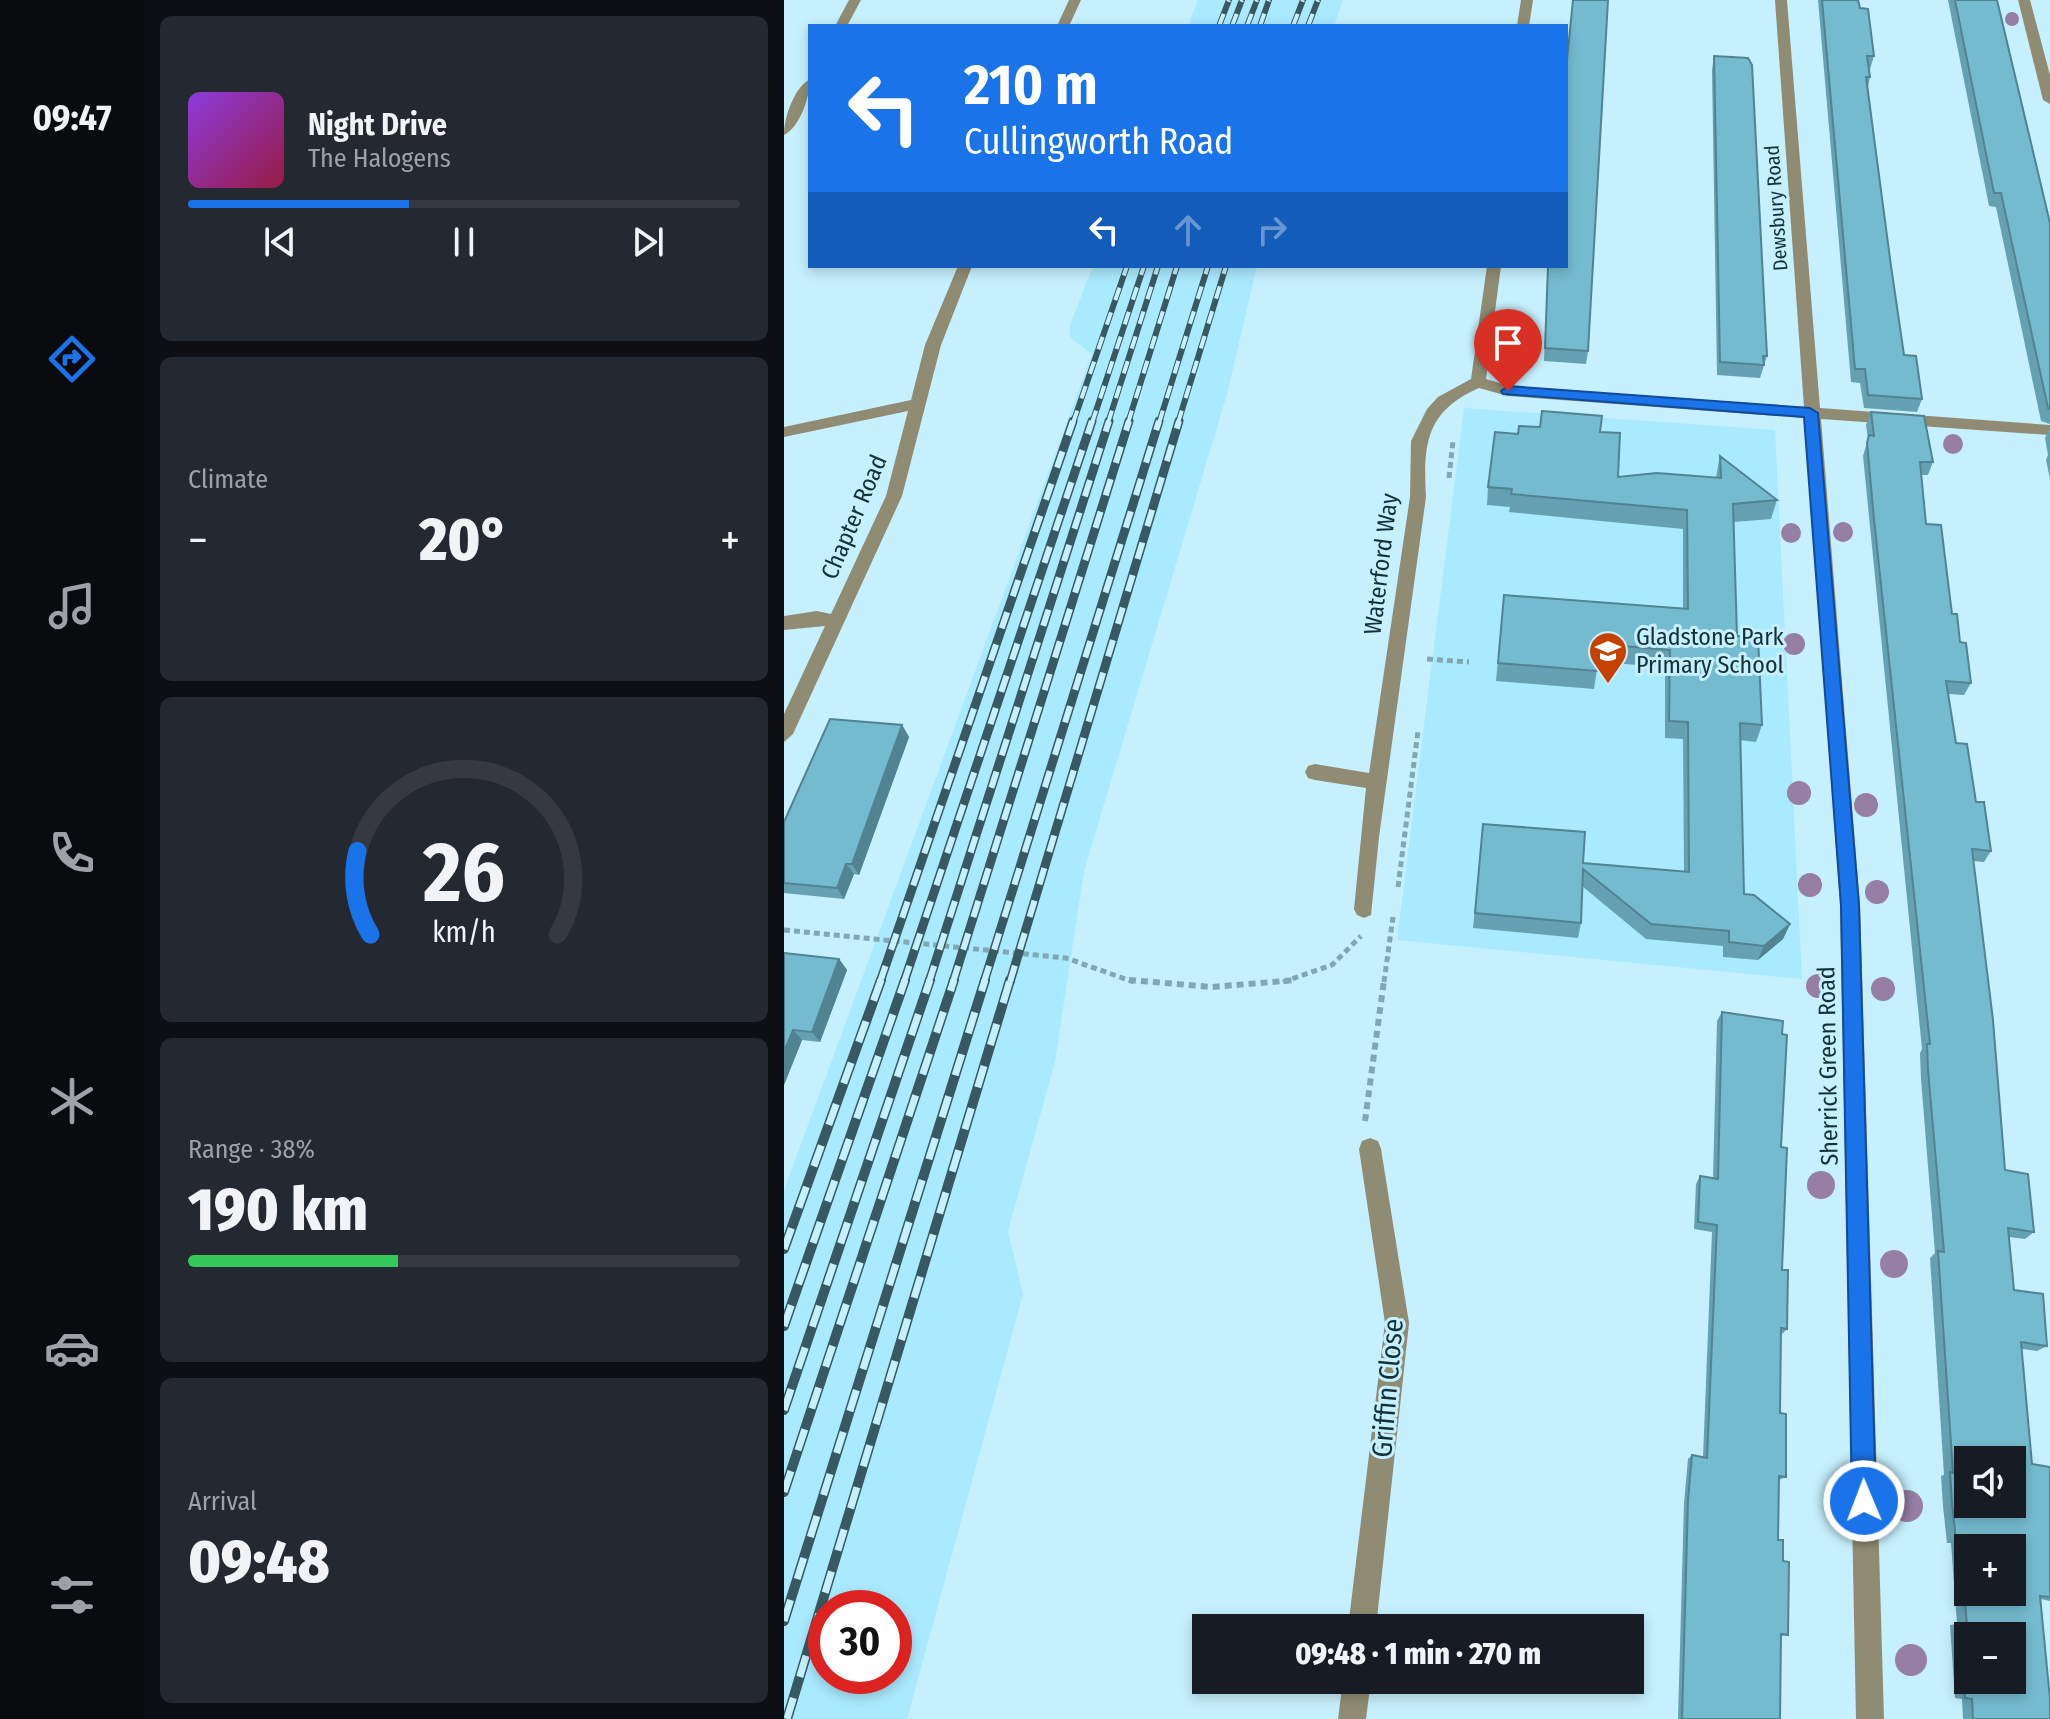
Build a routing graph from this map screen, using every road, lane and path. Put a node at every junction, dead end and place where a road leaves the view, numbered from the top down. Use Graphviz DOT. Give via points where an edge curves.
graph roads {
  1 [pos="855,0"];
  2 [pos="1075,0"];
  3 [pos="1527,0"];
  4 [pos="1781,0"];
  5 [pos="2024,0"];
  6 [pos="842,24"];
  7 [pos="1064,24"];
  8 [pos="1523,24"];
  9 [pos="808,87"];
  10 [pos="2050,100"];
  11 [pos="784,131"];
  12 [pos="964,268"];
  13 [pos="1494,268"];
  14 [pos="1478,382"];
  15 [pos="917,404"];
  16 [pos="1810,413"];
  17 [pos="2050,430"];
  18 [pos="784,432"];
  19 [pos="1453,438"];
  20 [pos="1448,483"];
  21 [pos="835,621"];
  22 [pos="784,623"];
  23 [pos="1428,649"];
  24 [pos="1427,659"];
  25 [pos="1469,662"];
  26 [pos="1425,675"];
  27 [pos="1419,722"];
  28 [pos="784,734"];
  29 [pos="1315,772"];
  30 [pos="1377,782"];
  31 [pos="1401,864"];
  32 [pos="1364,909"];
  33 [pos="1385,916"];
  34 [pos="784,930"];
  35 [pos="1364,934"];
  36 [pos="1367,1138"];
  37 [pos="1364,1614"];
  38 [pos="1355,1694"];
  39 [pos="1352,1719"];
  40 [pos="1870,1719"];
  1 -- 6 [label="street"];
  2 -- 7 [label="street"];
  3 -- 8 [label="street"];
  4 -- 16 [label="street, Dewsbury Road"];
  5 -- 10 [label="street"];
  9 -- 11 [label="street"];
  12 -- 15 [label="street, Chapter Road" via="933,345"];
  13 -- 14 [label="street"];
  14 -- 16 [label="street" via="1508,391"];
  14 -- 30 [label="street, Waterford Way" via="1441,401 1414,455 1418,497"];
  15 -- 18 [label="street"];
  15 -- 21 [label="street, Chapter Road" via="894,496"];
  16 -- 17 [label="street"];
  16 -- 40 [label="street, Sherrick Green Road" via="1850,905"];
  19 -- 20 [label="path"];
  21 -- 22 [label="street"];
  21 -- 28 [label="street, Chapter Road"];
  23 -- 24 [label="path"];
  24 -- 25 [label="path"];
  24 -- 26 [label="path"];
  27 -- 31 [label="path"];
  29 -- 30 [label="street"];
  30 -- 32 [label="street, Waterford Way"];
  33 -- 36 [label="path" via="1395,907"];
  34 -- 35 [label="path" via="1066,958 1135,982 1212,987 1293,981 1332,965"];
  36 -- 37 [label="street, Griffin Close" via="1397,1323"];
  38 -- 39 [label="street"];
}
